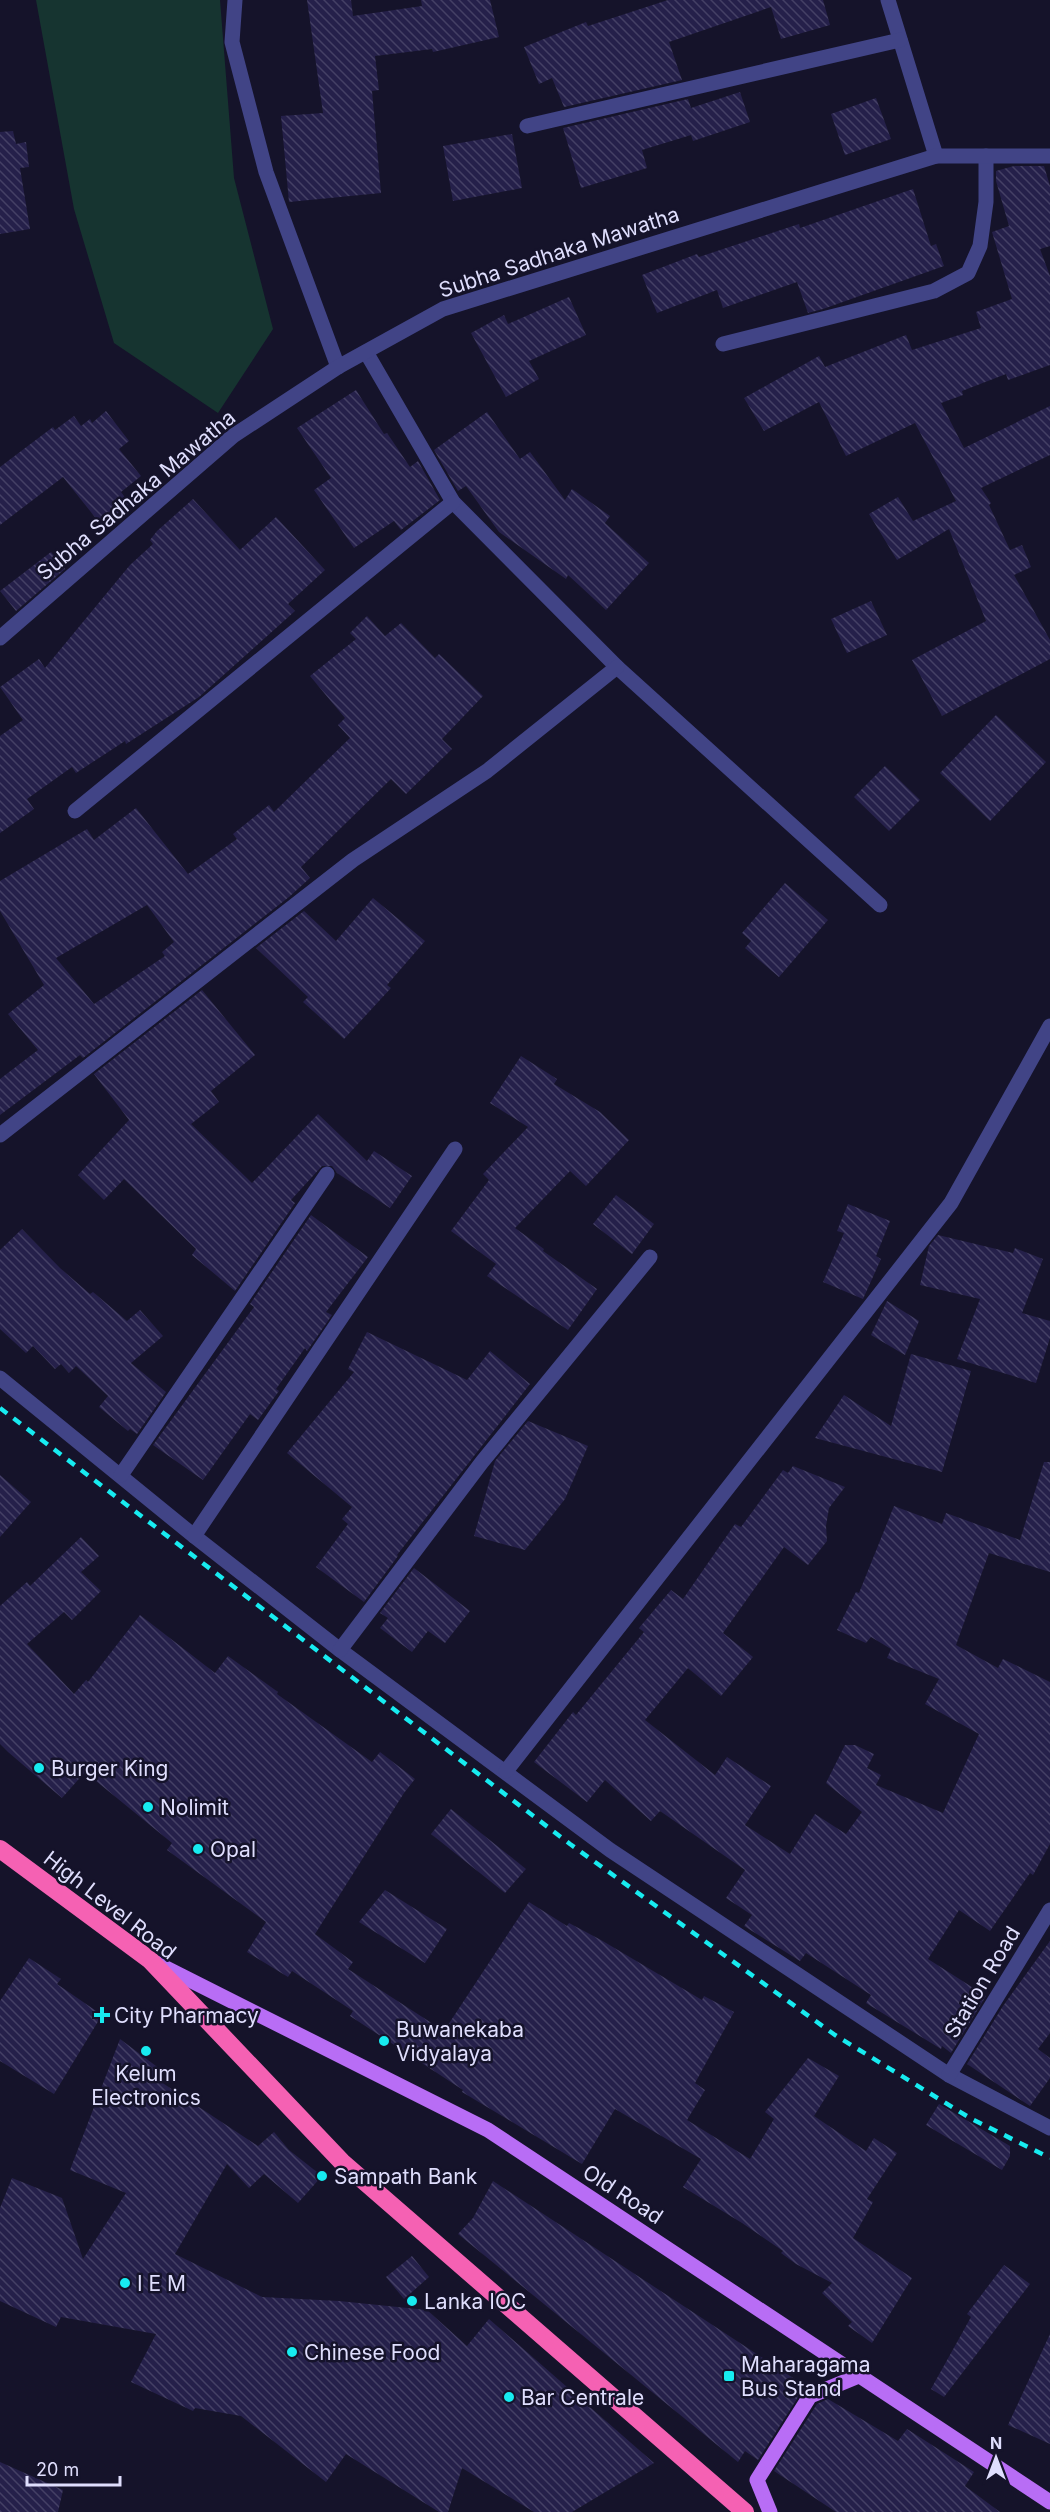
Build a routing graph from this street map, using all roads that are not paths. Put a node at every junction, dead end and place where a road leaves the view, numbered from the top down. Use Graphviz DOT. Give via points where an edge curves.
graph roads {
  1 [pos="235,0"];
  2 [pos="888,0"];
  3 [pos="900,40"];
  4 [pos="527,126"];
  5 [pos="936,156"];
  6 [pos="986,156"];
  7 [pos="1050,156"];
  8 [pos="723,344"];
  9 [pos="366,352"];
  10 [pos="338,367"];
  11 [pos="453,502"];
  12 [pos="0,638"];
  13 [pos="617,667"];
  14 [pos="75,812"];
  15 [pos="880,905"];
  16 [pos="1050,1026"];
  17 [pos="0,1135"];
  18 [pos="455,1149"];
  19 [pos="327,1174"];
  20 [pos="650,1257"];
  21 [pos="0,1378"];
  22 [pos="121,1474"];
  23 [pos="194,1536"];
  24 [pos="340,1650"];
  25 [pos="506,1771"];
  26 [pos="0,1849"];
  27 [pos="1050,1910"];
  28 [pos="150,1960"];
  29 [pos="949,2075"];
  30 [pos="1050,2128"];
  31 [pos="861,2375"];
  32 [pos="1050,2502"];
  33 [pos="744,2512"];
  34 [pos="770,2512"];
  1 -- 10 [label="street" via="232,42 266,172"];
  2 -- 3 [label="street"];
  3 -- 4 [label="street"];
  3 -- 5 [label="street"];
  5 -- 6 [label="street, Subha Sadhaka Mawatha"];
  5 -- 9 [label="street, Subha Sadhaka Mawatha" via="443,309"];
  6 -- 7 [label="street, Subha Sadhaka Mawatha"];
  6 -- 8 [label="street" via="980,246 968,273 934,291"];
  9 -- 10 [label="street, Subha Sadhaka Mawatha"];
  9 -- 11 [label="street"];
  10 -- 12 [label="street, Subha Sadhaka Mawatha" via="233,436"];
  11 -- 13 [label="street"];
  11 -- 14 [label="street"];
  13 -- 15 [label="street"];
  13 -- 17 [label="street" via="487,771 353,860"];
  16 -- 25 [label="street" via="951,1203"];
  18 -- 23 [label="street"];
  19 -- 22 [label="street"];
  20 -- 24 [label="street" via="482,1462"];
  21 -- 22 [label="street"];
  22 -- 23 [label="street"];
  23 -- 24 [label="street"];
  24 -- 25 [label="street"];
  25 -- 29 [label="street" via="610,1850"];
  26 -- 28 [label="highway, High Level Road"];
  27 -- 29 [label="street, Station Road"];
  28 -- 31 [label="main road, Old Road" via="488,2130"];
  28 -- 33 [label="highway, High Level Road" via="342,2162"];
  29 -- 30 [label="street"];
  31 -- 32 [label="main road, Old Road"];
  31 -- 34 [label="main road" via="810,2396 757,2480"];
}
